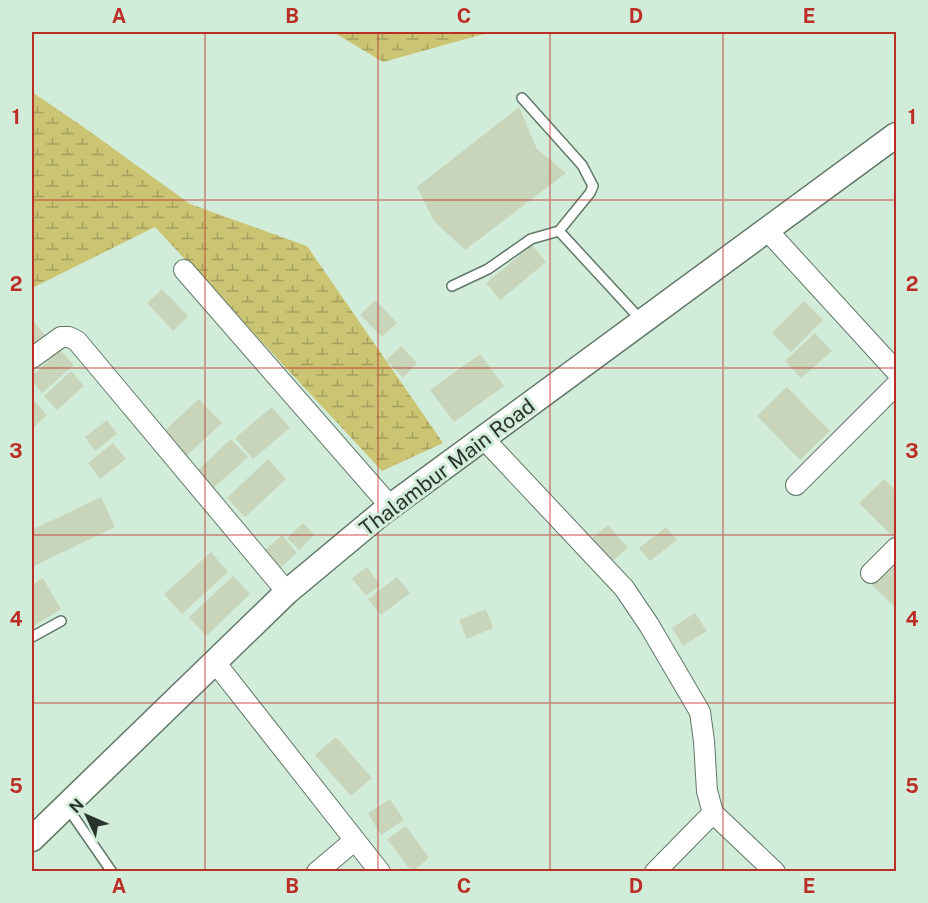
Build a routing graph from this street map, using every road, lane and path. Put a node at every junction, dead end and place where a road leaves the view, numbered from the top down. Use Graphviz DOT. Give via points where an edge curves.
graph roads {
  1 [pos="522,98"];
  2 [pos="897,135"];
  3 [pos="766,230"];
  4 [pos="559,231"];
  5 [pos="184,270"];
  6 [pos="452,286"];
  7 [pos="642,321"];
  8 [pos="32,358"];
  9 [pos="897,372"];
  10 [pos="897,385"];
  11 [pos="484,439"];
  12 [pos="796,485"];
  13 [pos="390,506"];
  14 [pos="896,548"];
  15 [pos="870,573"];
  16 [pos="287,592"];
  17 [pos="61,621"];
  18 [pos="32,638"];
  19 [pos="214,661"];
  20 [pos="66,806"];
  21 [pos="713,813"];
  22 [pos="32,839"];
  23 [pos="355,840"];
  24 [pos="112,872"];
  25 [pos="318,872"];
  26 [pos="380,872"];
  27 [pos="655,872"];
  28 [pos="775,872"];
  1 -- 4 [label="lane" via="582,165 593,186"];
  2 -- 3 [label="street, Thalambur Main Road"];
  3 -- 7 [label="street, Thalambur Main Road"];
  3 -- 9 [label="street"];
  4 -- 6 [label="lane" via="531,239 488,269"];
  4 -- 7 [label="lane"];
  5 -- 13 [label="street"];
  7 -- 11 [label="street, Thalambur Main Road"];
  8 -- 16 [label="street" via="61,337 77,341"];
  10 -- 12 [label="street"];
  11 -- 13 [label="street, Thalambur Main Road"];
  11 -- 21 [label="street" via="624,588 649,625 700,712 707,790"];
  13 -- 16 [label="street, Thalambur Main Road"];
  14 -- 15 [label="street"];
  16 -- 19 [label="street, Thalambur Main Road"];
  17 -- 18 [label="lane"];
  19 -- 20 [label="street, Thalambur Main Road"];
  19 -- 23 [label="street"];
  20 -- 22 [label="street, Thalambur Main Road"];
  20 -- 24 [label="lane"];
  21 -- 27 [label="street"];
  21 -- 28 [label="street"];
  23 -- 25 [label="street"];
  23 -- 26 [label="street"];
}
